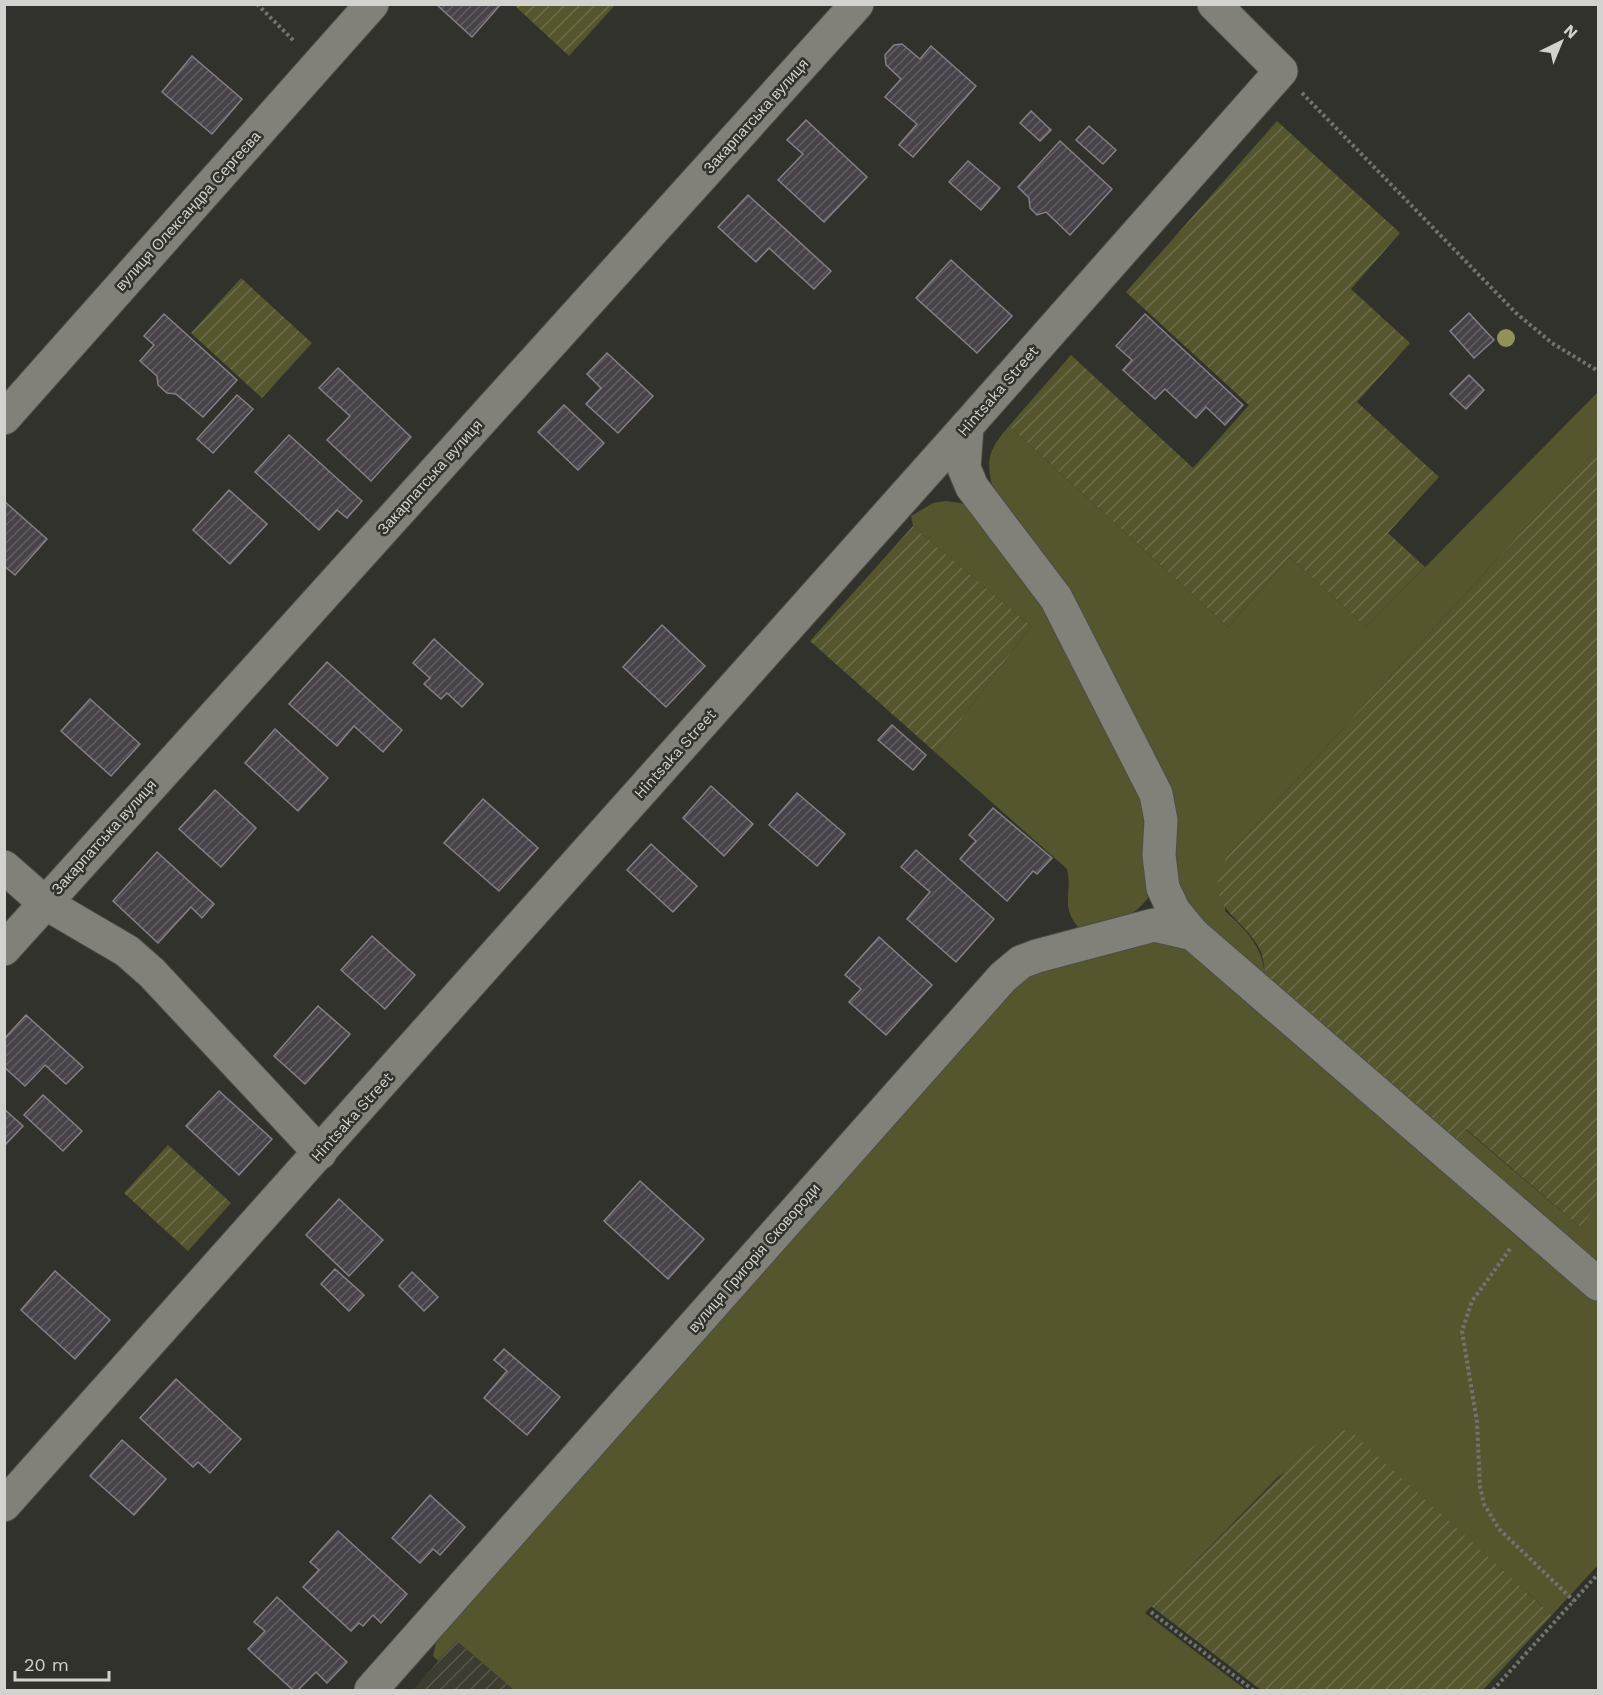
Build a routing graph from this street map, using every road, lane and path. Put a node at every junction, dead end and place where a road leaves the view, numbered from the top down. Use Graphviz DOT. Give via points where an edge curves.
graph roads {
  1 [pos="257,4"];
  2 [pos="372,4"];
  3 [pos="857,4"];
  4 [pos="1214,4"];
  5 [pos="319,64"];
  6 [pos="1281,71"];
  7 [pos="1599,371"];
  8 [pos="4,418"];
  9 [pos="967,426"];
  10 [pos="4,867"];
  11 [pos="45,903"];
  12 [pos="1193,934"];
  13 [pos="4,950"];
  14 [pos="320,1154"];
  15 [pos="1529,1224"];
  16 [pos="1599,1284"];
  17 [pos="4,1504"];
  18 [pos="1599,1574"];
  19 [pos="1574,1601"];
  20 [pos="1151,1612"];
  21 [pos="371,1690"];
  22 [pos="1253,1690"];
  23 [pos="1493,1690"];
  1 -- 5 [label="path"];
  2 -- 5 [label="street, вулиця Олександра Сергеєва"];
  3 -- 11 [label="street, Закарпатська вулиця"];
  4 -- 6 [label="street"];
  5 -- 8 [label="street, вулиця Олександра Сергеєва"];
  6 -- 7 [label="path" via="1516,313 1552,343"];
  6 -- 9 [label="street, Hintsaka Street"];
  9 -- 12 [label="street" via="964,468 972,487 1056,598 1156,794 1161,820 1159,855 1163,888"];
  9 -- 14 [label="street, Hintsaka Street"];
  10 -- 11 [label="street"];
  11 -- 13 [label="street, Закарпатська вулиця"];
  11 -- 14 [label="street" via="126,951 152,973"];
  12 -- 15 [label="street"];
  12 -- 21 [label="street, вулиця Григорія Сковороди" via="1165,926 1141,927 1029,958 1003,977"];
  14 -- 17 [label="street, Hintsaka Street"];
  15 -- 16 [label="street"];
  15 -- 19 [label="path" via="1472,1301 1464,1317 1463,1348 1477,1422 1484,1504 1499,1529"];
  18 -- 19 [label="path"];
  19 -- 23 [label="path"];
  20 -- 22 [label="path"];
}
